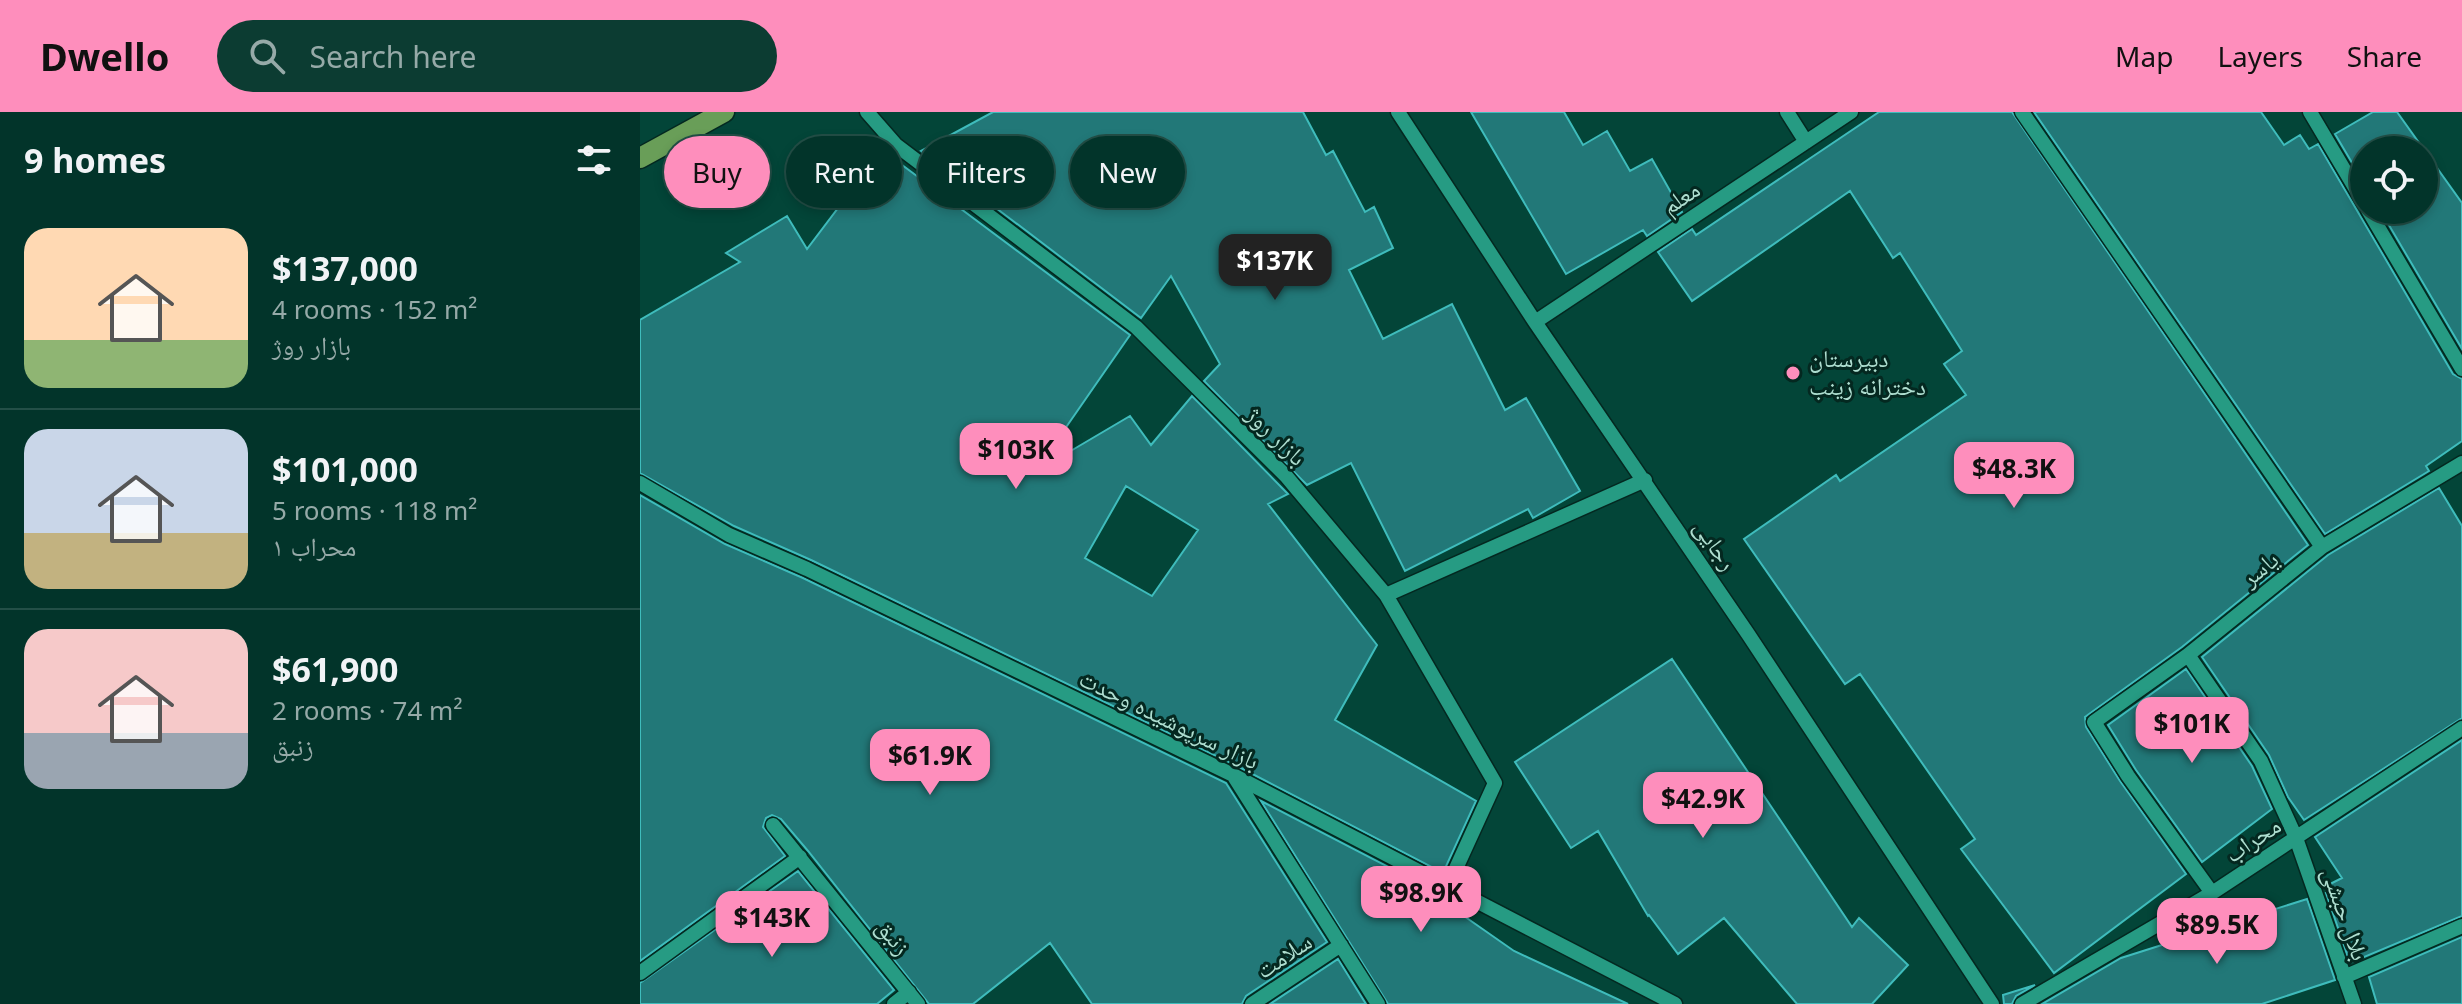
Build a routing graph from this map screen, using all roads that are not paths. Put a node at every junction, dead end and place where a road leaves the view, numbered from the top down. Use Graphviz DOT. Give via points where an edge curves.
graph roads {
  1 [pos="724,112"];
  2 [pos="867,112"];
  3 [pos="1398,112"];
  4 [pos="1787,112"];
  5 [pos="1851,112"];
  6 [pos="2022,112"];
  7 [pos="2310,112"];
  8 [pos="1806,142"];
  9 [pos="640,158"];
  10 [pos="2350,179"];
  11 [pos="2376,224"];
  12 [pos="1535,322"];
  13 [pos="2462,369"];
  14 [pos="2460,469"];
  15 [pos="1645,480"];
  16 [pos="640,483"];
  17 [pos="2322,547"];
  18 [pos="1386,595"];
  19 [pos="2188,655"];
  20 [pos="2462,728"];
  21 [pos="1233,775"];
  22 [pos="773,825"];
  23 [pos="2296,838"];
  24 [pos="800,857"];
  25 [pos="1448,886"];
  26 [pos="2212,893"];
  27 [pos="2462,926"];
  28 [pos="1341,945"];
  29 [pos="640,973"];
  30 [pos="2344,977"];
  31 [pos="914,998"];
  32 [pos="1654,1000"];
  33 [pos="894,1004"];
  34 [pos="1252,1004"];
  35 [pos="1378,1004"];
  36 [pos="1675,1004"];
  37 [pos="1992,1004"];
  38 [pos="2022,1004"];
  39 [pos="2354,1004"];
  1 -- 9 [label="main road"];
  2 -- 18 [label="street, بازار روژ" via="896,145 1136,327 1286,476"];
  3 -- 12 [label="street, رجایی"];
  4 -- 8 [label="street"];
  5 -- 8 [label="street, معلم"];
  6 -- 17 [label="street"];
  7 -- 10 [label="street"];
  8 -- 12 [label="street, معلم"];
  11 -- 13 [label="street"];
  12 -- 15 [label="street, رجایی"];
  14 -- 17 [label="street, یاسر"];
  15 -- 18 [label="street"];
  15 -- 37 [label="street, رجایی"];
  16 -- 21 [label="street, بازار سرپوشیده وحدت" via="729,535"];
  17 -- 19 [label="street, یاسر"];
  18 -- 25 [label="street, بازار روژ" via="1495,783"];
  19 -- 23 [label="street, بلال حبشی" via="2261,761"];
  19 -- 26 [label="street, یاسر" via="2094,722"];
  20 -- 23 [label="street, محراب"];
  21 -- 25 [label="street, بازار سرپوشیده وحدت"];
  21 -- 28 [label="street"];
  22 -- 24 [label="street, زنبق"];
  23 -- 26 [label="street, محراب"];
  23 -- 30 [label="street, بلال حبشی"];
  24 -- 29 [label="street"];
  24 -- 31 [label="street, زنبق"];
  25 -- 32 [label="street, بازار سرپوشیده وحدت"];
  26 -- 38 [label="street, محراب"];
  27 -- 30 [label="street"];
  28 -- 34 [label="street, سلامت"];
  28 -- 35 [label="street"];
  30 -- 39 [label="street, بلال حبشی"];
  31 -- 33 [label="street"];
  32 -- 36 [label="street, بازار سرپوشیده وحدت"];
}
